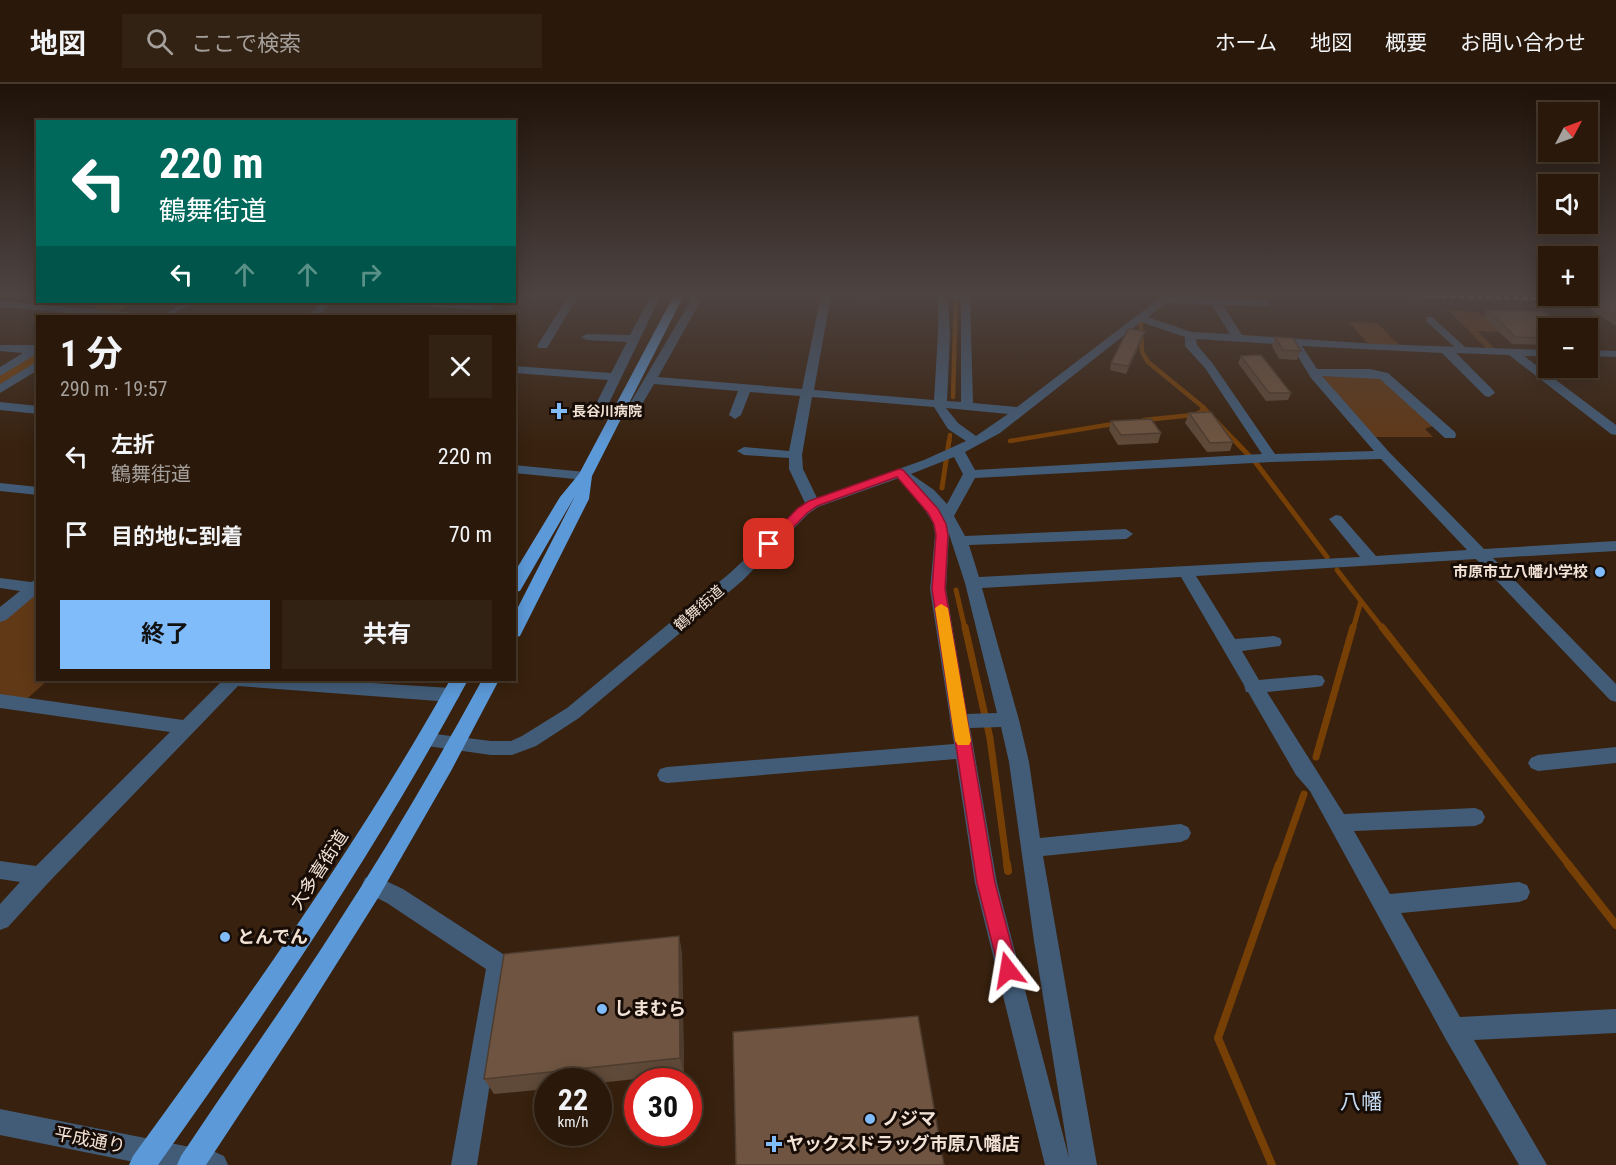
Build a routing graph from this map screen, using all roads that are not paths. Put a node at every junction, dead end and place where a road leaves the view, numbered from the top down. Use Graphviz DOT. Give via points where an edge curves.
graph roads {
  1 [pos="632,345"];
  2 [pos="653,345"];
  3 [pos="671,345"];
  4 [pos="816,345"];
  5 [pos="943,345"];
  6 [pos="967,345"];
  7 [pos="1103,345"];
  8 [pos="1191,345"];
  9 [pos="1297,345"];
  10 [pos="1355,345"];
  11 [pos="1458,345"];
  12 [pos="0,348"];
  13 [pos="1444,348"];
  14 [pos="36,349"];
  15 [pos="1462,349"];
  16 [pos="1512,352"];
  17 [pos="1538,353"];
  18 [pos="1598,353"];
  19 [pos="1616,354"];
  20 [pos="36,365"];
  21 [pos="516,369"];
  22 [pos="0,372"];
  23 [pos="1313,372"];
  24 [pos="615,377"];
  25 [pos="652,380"];
  26 [pos="746,387"];
  27 [pos="0,389"];
  28 [pos="807,392"];
  29 [pos="1489,393"];
  30 [pos="940,403"];
  31 [pos="0,406"];
  32 [pos="967,406"];
  33 [pos="36,410"];
  34 [pos="619,411"];
  35 [pos="1020,411"];
  36 [pos="735,415"];
  37 [pos="1616,431"];
  38 [pos="1450,435"];
  39 [pos="976,442"];
  40 [pos="744,451"];
  41 [pos="958,451"];
  42 [pos="795,455"];
  43 [pos="1384,455"];
  44 [pos="1271,458"];
  45 [pos="516,468"];
  46 [pos="899,473"];
  47 [pos="970,474"];
  48 [pos="585,476"];
  49 [pos="0,487"];
  50 [pos="36,491"];
  51 [pos="813,504"];
  52 [pos="948,515"];
  53 [pos="1336,519"];
  54 [pos="1126,534"];
  55 [pos="960,541"];
  56 [pos="1616,546"];
  57 [pos="1479,554"];
  58 [pos="1372,561"];
  59 [pos="1186,572"];
  60 [pos="0,583"];
  61 [pos="973,583"];
  62 [pos="516,584"];
  63 [pos="36,586"];
  64 [pos="0,616"];
  65 [pos="516,628"];
  66 [pos="1274,642"];
  67 [pos="1228,646"];
  68 [pos="232,681"];
  69 [pos="270,681"];
  70 [pos="489,681"];
  71 [pos="1316,681"];
  72 [pos="455,687"];
  73 [pos="1252,687"];
  74 [pos="1616,695"];
  75 [pos="0,700"];
  76 [pos="1010,720"];
  77 [pos="959,721"];
  78 [pos="186,727"];
  79 [pos="427,740"];
  80 [pos="457,744"];
  81 [pos="965,751"];
  82 [pos="1616,755"];
  83 [pos="1538,763"];
  84 [pos="667,775"];
  85 [pos="1475,817"];
  86 [pos="1339,823"];
  87 [pos="1181,833"];
  88 [pos="1032,848"];
  89 [pos="0,870"];
  90 [pos="40,876"];
  91 [pos="373,885"];
  92 [pos="1519,892"];
  93 [pos="1385,904"];
  94 [pos="0,920"];
  95 [pos="1616,1021"];
  96 [pos="1454,1029"];
  97 [pos="0,1122"];
  98 [pos="147,1158"];
  99 [pos="199,1163"];
  100 [pos="464,1165"];
  101 [pos="1058,1165"];
  102 [pos="1084,1165"];
  103 [pos="1534,1165"];
  1 -- 24 [label="street"];
  2 -- 34 [label="highway"];
  3 -- 25 [label="street"];
  4 -- 28 [label="street"];
  5 -- 30 [label="street"];
  6 -- 32 [label="street"];
  7 -- 35 [label="street, 鶴舞街道"];
  8 -- 44 [label="street"];
  9 -- 23 [label="street"];
  10 -- 13 [label="street"];
  11 -- 15 [label="lane"];
  12 -- 14 [label="street"];
  13 -- 15 [label="street"];
  13 -- 29 [label="street"];
  14 -- 22 [label="street"];
  15 -- 16 [label="street"];
  16 -- 17 [label="street"];
  16 -- 37 [label="street"];
  18 -- 19 [label="street"];
  20 -- 27 [label="street"];
  21 -- 24 [label="street"];
  23 -- 38 [label="street" via="1384,376"];
  23 -- 43 [label="street"];
  24 -- 34 [label="street" via="602,404"];
  25 -- 26 [label="street"];
  25 -- 34 [label="street" via="634,408"];
  26 -- 28 [label="street"];
  26 -- 36 [label="street"];
  28 -- 30 [label="street"];
  28 -- 42 [label="street"];
  30 -- 32 [label="street"];
  30 -- 39 [label="street" via="944,417"];
  31 -- 33 [label="street"];
  32 -- 35 [label="street"];
  34 -- 48 [label="highway"];
  35 -- 39 [label="street, 鶴舞街道"];
  39 -- 41 [label="street, 鶴舞街道"];
  40 -- 42 [label="street"];
  41 -- 46 [label="street, 鶴舞街道"];
  41 -- 47 [label="street"];
  42 -- 51 [label="street" via="796,469"];
  43 -- 44 [label="street"];
  43 -- 57 [label="street"];
  44 -- 47 [label="street"];
  45 -- 48 [label="street"];
  46 -- 51 [label="street, 鶴舞街道"];
  46 -- 52 [label="street" via="928,491"];
  46 -- 77 [label="street" via="926,501 940,524 938,589"];
  47 -- 52 [label="street"];
  48 -- 62 [label="highway" via="567,497"];
  48 -- 65 [label="highway" via="582,499"];
  49 -- 50 [label="street"];
  51 -- 80 [label="street, 鶴舞街道" via="736,577 573,713 512,748"];
  52 -- 55 [label="street"];
  53 -- 58 [label="street"];
  54 -- 55 [label="street"];
  55 -- 61 [label="street"];
  56 -- 57 [label="street"];
  57 -- 58 [label="street"];
  57 -- 74 [label="street"];
  58 -- 59 [label="street"];
  59 -- 61 [label="street"];
  59 -- 67 [label="street"];
  60 -- 63 [label="street"];
  61 -- 76 [label="street"];
  63 -- 64 [label="street"];
  66 -- 67 [label="street"];
  67 -- 73 [label="street"];
  68 -- 78 [label="street"];
  69 -- 72 [label="street"];
  70 -- 80 [label="highway"];
  71 -- 73 [label="street"];
  72 -- 79 [label="highway, 大多喜街道"];
  73 -- 86 [label="street"];
  75 -- 78 [label="street"];
  76 -- 77 [label="street"];
  76 -- 88 [label="street"];
  77 -- 81 [label="street"];
  78 -- 90 [label="street"];
  79 -- 80 [label="street, 鶴舞街道"];
  79 -- 98 [label="highway, 大多喜街道" via="334,888"];
  80 -- 91 [label="highway"];
  81 -- 84 [label="street"];
  81 -- 101 [label="street" via="986,883"];
  82 -- 83 [label="street"];
  85 -- 86 [label="street"];
  86 -- 93 [label="street"];
  87 -- 88 [label="street"];
  88 -- 102 [label="street"];
  89 -- 90 [label="street"];
  90 -- 94 [label="street"];
  91 -- 99 [label="highway"];
  91 -- 100 [label="street" via="498,963"];
  92 -- 93 [label="street"];
  93 -- 96 [label="street"];
  95 -- 96 [label="street"];
  96 -- 103 [label="street"];
  97 -- 98 [label="street, 平成通り"];
  98 -- 99 [label="street, 平成通り"];
}
